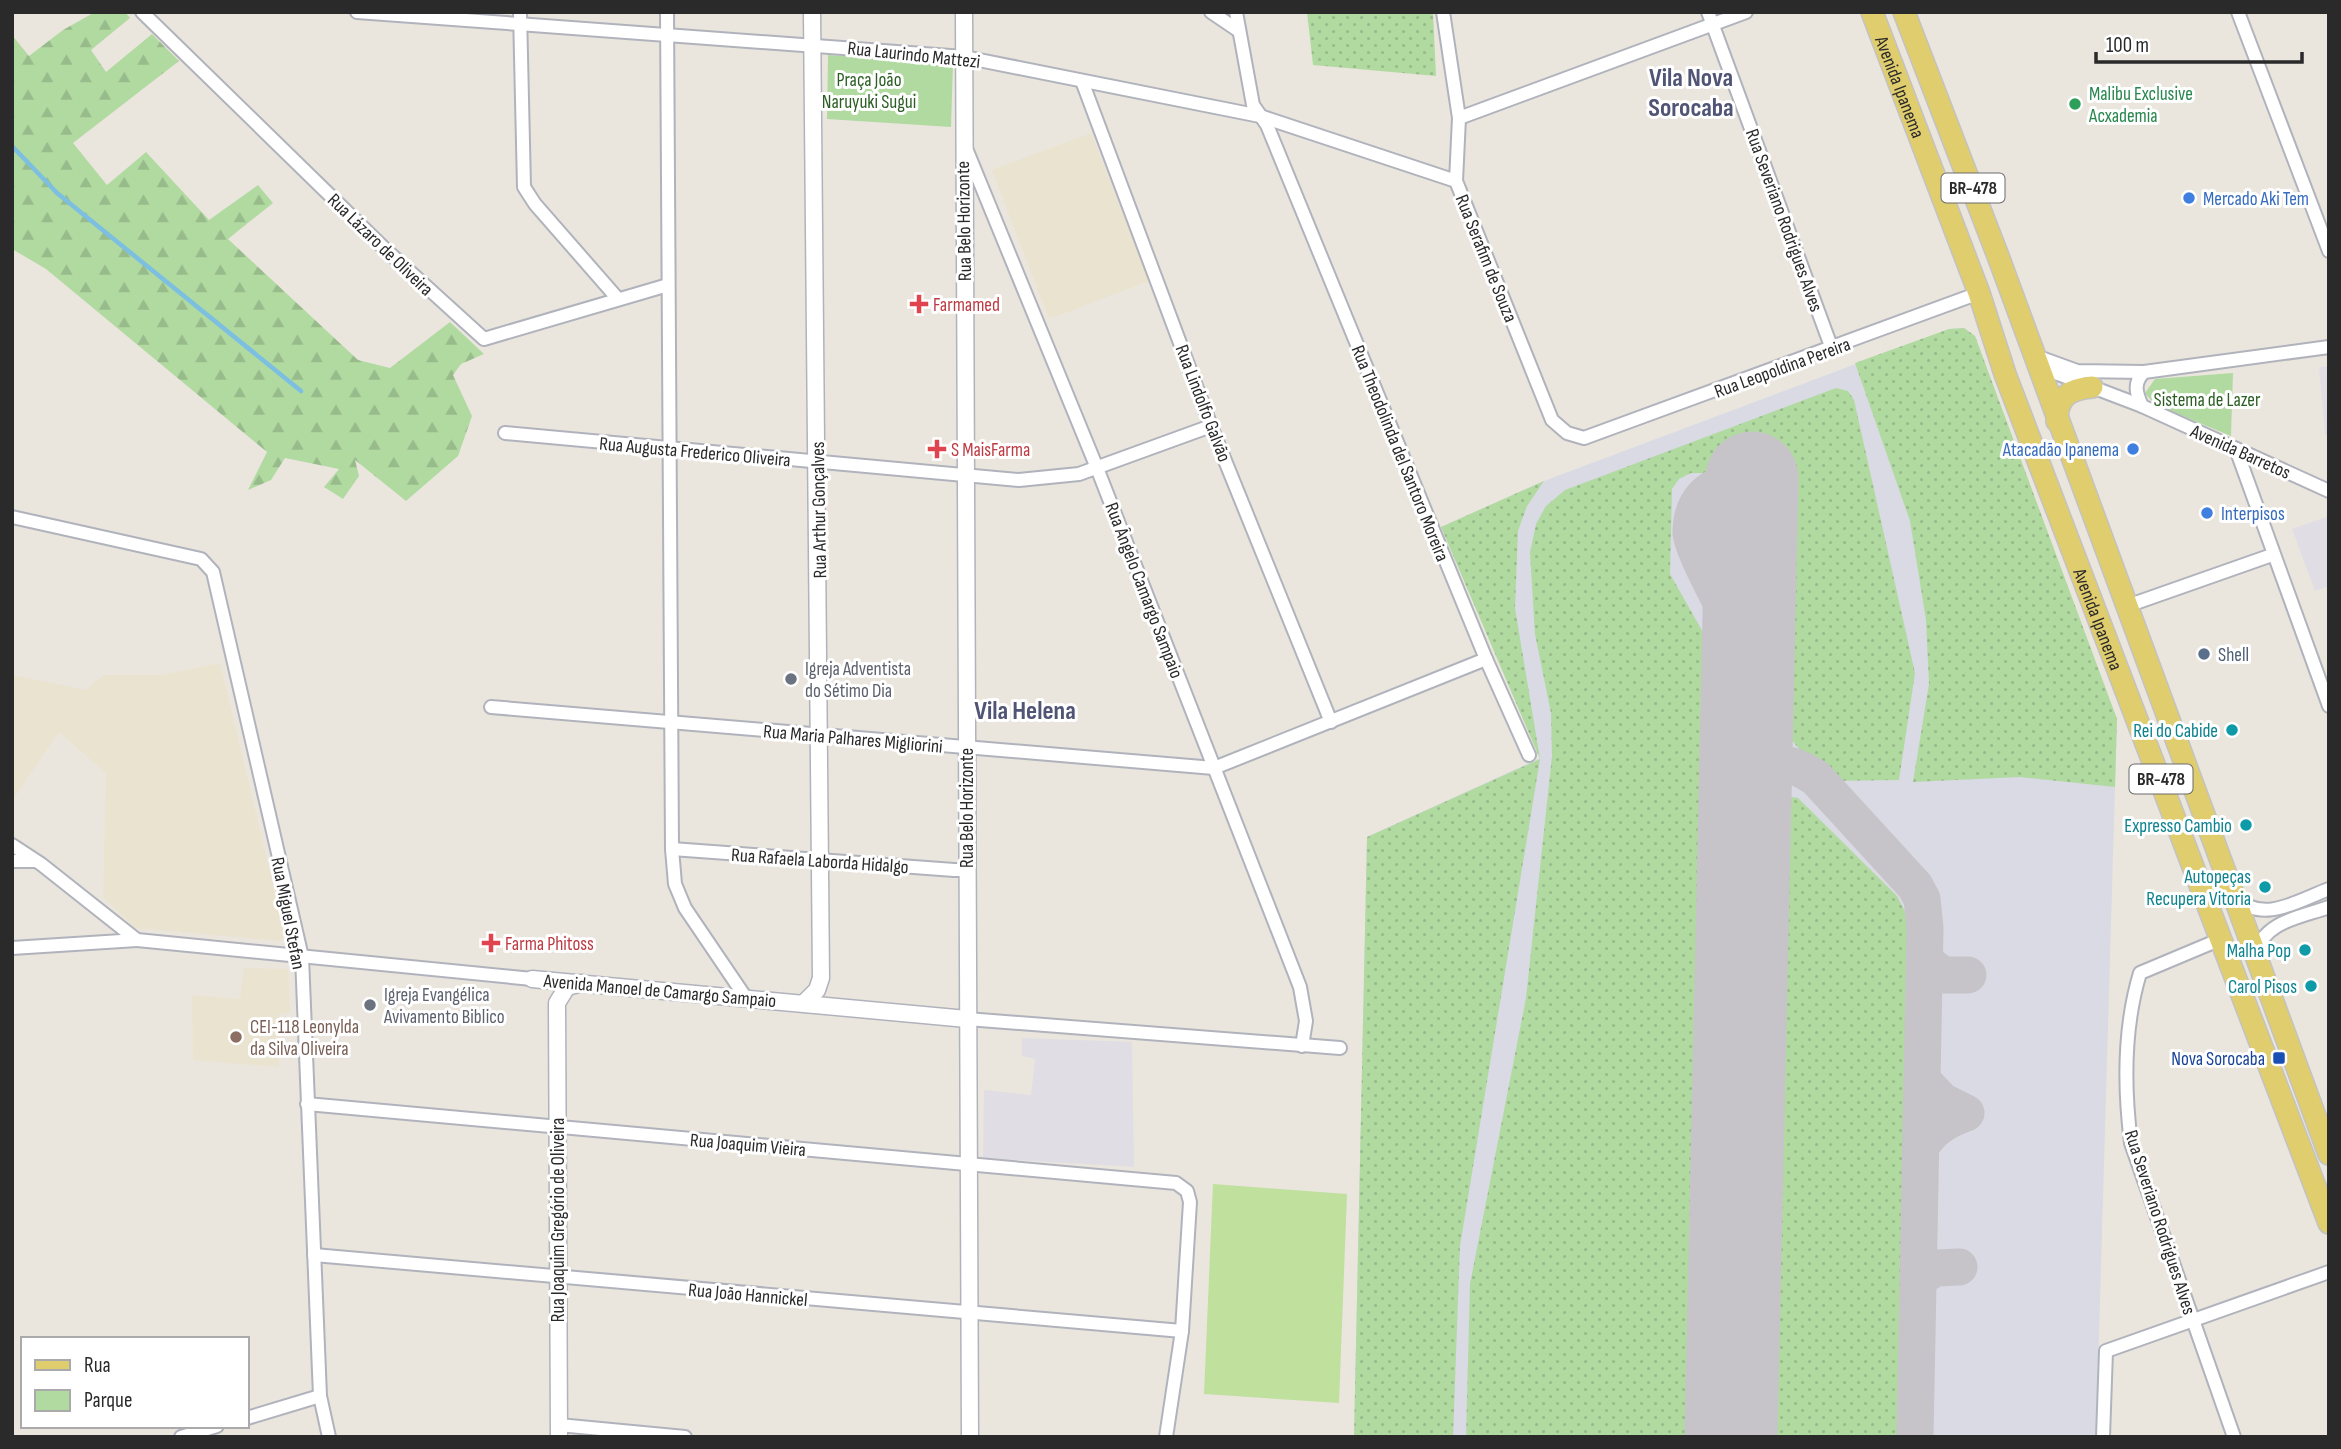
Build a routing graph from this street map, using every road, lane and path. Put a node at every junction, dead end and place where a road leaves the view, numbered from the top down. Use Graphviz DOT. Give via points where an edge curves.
graph roads {
  1 [pos="142,12"];
  2 [pos="357,12"];
  3 [pos="667,12"];
  4 [pos="812,12"];
  5 [pos="964,12"];
  6 [pos="1211,12"];
  7 [pos="1236,12"];
  8 [pos="1443,12"];
  9 [pos="1746,12"];
  10 [pos="1872,12"];
  11 [pos="1904,12"];
  12 [pos="2238,12"];
  13 [pos="368,13"];
  14 [pos="520,19"];
  15 [pos="1710,19"];
  16 [pos="1239,31"];
  17 [pos="667,36"];
  18 [pos="812,45"];
  19 [pos="964,57"];
  20 [pos="1082,81"];
  21 [pos="1260,116"];
  22 [pos="1458,118"];
  23 [pos="1300,129"];
  24 [pos="962,139"];
  25 [pos="1276,150"];
  26 [pos="1456,181"];
  27 [pos="2329,251"];
  28 [pos="668,285"];
  29 [pos="1979,293"];
  30 [pos="618,299"];
  31 [pos="1992,336"];
  32 [pos="2329,347"];
  33 [pos="1832,349"];
  34 [pos="2034,360"];
  35 [pos="2144,372"];
  36 [pos="2092,387"];
  37 [pos="2142,407"];
  38 [pos="2057,421"];
  39 [pos="1211,426"];
  40 [pos="505,433"];
  41 [pos="1584,438"];
  42 [pos="669,448"];
  43 [pos="2236,449"];
  44 [pos="2263,461"];
  45 [pos="817,463"];
  46 [pos="1097,468"];
  47 [pos="965,475"];
  48 [pos="2246,479"];
  49 [pos="2329,491"];
  50 [pos="12,517"];
  51 [pos="2272,555"];
  52 [pos="2127,606"];
  53 [pos="1486,659"];
  54 [pos="2329,706"];
  55 [pos="491,707"];
  56 [pos="672,722"];
  57 [pos="1331,722"];
  58 [pos="821,735"];
  59 [pos="966,748"];
  60 [pos="1530,755"];
  61 [pos="1214,768"];
  62 [pos="12,845"];
  63 [pos="672,849"];
  64 [pos="819,860"];
  65 [pos="12,861"];
  66 [pos="41,864"];
  67 [pos="966,864"];
  68 [pos="2329,889"];
  69 [pos="2231,891"];
  70 [pos="2329,907"];
  71 [pos="2221,939"];
  72 [pos="137,940"];
  73 [pos="12,948"];
  74 [pos="302,957"];
  75 [pos="2256,957"];
  76 [pos="532,979"];
  77 [pos="582,983"];
  78 [pos="746,998"];
  79 [pos="805,1002"];
  80 [pos="556,1003"];
  81 [pos="967,1019"];
  82 [pos="1303,1046"];
  83 [pos="1340,1048"];
  84 [pos="307,1104"];
  85 [pos="556,1126"];
  86 [pos="2329,1154"];
  87 [pos="969,1165"];
  88 [pos="2329,1223"];
  89 [pos="314,1255"];
  90 [pos="2329,1272"];
  91 [pos="558,1276"];
  92 [pos="970,1314"];
  93 [pos="2192,1320"];
  94 [pos="1182,1331"];
  95 [pos="320,1396"];
  96 [pos="248,1418"];
  97 [pos="210,1428"];
  98 [pos="559,1431"];
  99 [pos="181,1437"];
  100 [pos="329,1437"];
  101 [pos="685,1437"];
  102 [pos="970,1437"];
  103 [pos="1166,1437"];
  104 [pos="2103,1437"];
  105 [pos="2234,1437"];
  1 -- 30 [label="street, Rua Lázaro de Oliveira" via="484,339"];
  2 -- 13 [label="street, Rua Laurindo Mattezi"];
  3 -- 17 [label="street"];
  4 -- 18 [label="street, Rua Arthur Gonçalves"];
  5 -- 19 [label="street, Rua Belo Horizonte"];
  6 -- 16 [label="street"];
  7 -- 16 [label="street, Rua Theodolinda del Santoro Moreira"];
  8 -- 22 [label="street, Rua Serafim de Souza"];
  9 -- 15 [label="street"];
  10 -- 29 [label="main road, Avenida Ipanema / BR-478"];
  11 -- 34 [label="main road, Avenida Ipanema / BR-478"];
  12 -- 27 [label="street"];
  13 -- 14 [label="street, Rua Laurindo Mattezi"];
  14 -- 17 [label="street, Rua Laurindo Mattezi"];
  14 -- 30 [label="street" via="524,187"];
  15 -- 22 [label="street"];
  15 -- 33 [label="street, Rua Severiano Rodrigues Alves"];
  16 -- 21 [label="street, Rua Theodolinda del Santoro Moreira" via="1253,105"];
  17 -- 18 [label="street, Rua Laurindo Mattezi"];
  17 -- 28 [label="street"];
  18 -- 19 [label="street, Rua Laurindo Mattezi"];
  18 -- 45 [label="street, Rua Arthur Gonçalves"];
  19 -- 20 [label="street, Rua Laurindo Mattezi"];
  19 -- 24 [label="street, Rua Belo Horizonte"];
  20 -- 21 [label="street, Rua Laurindo Mattezi"];
  20 -- 39 [label="street, Rua Lindolfo Galvão"];
  21 -- 23 [label="street, Rua Laurindo Mattezi"];
  21 -- 25 [label="street, Rua Theodolinda del Santoro Moreira"];
  22 -- 26 [label="street, Rua Serafim de Souza"];
  23 -- 25 [label="street" via="1282,138"];
  23 -- 26 [label="street, Rua Laurindo Mattezi"];
  24 -- 46 [label="street, Rua Ângelo Camargo Sampaio"];
  24 -- 47 [label="street, Rua Belo Horizonte"];
  25 -- 53 [label="street, Rua Theodolinda del Santoro Moreira"];
  26 -- 41 [label="street, Rua Serafim de Souza" via="1552,420 1567,433"];
  28 -- 30 [label="street, Rua Lázaro de Oliveira"];
  28 -- 42 [label="street"];
  29 -- 31 [label="main road, Avenida Ipanema / BR-478"];
  29 -- 33 [label="street, Rua Leopoldina Pereira"];
  31 -- 34 [label="main road" via="2007,352"];
  31 -- 71 [label="main road, Avenida Ipanema / BR-478"];
  32 -- 35 [label="street"];
  33 -- 41 [label="street, Rua Leopoldina Pereira"];
  34 -- 35 [label="street" via="2077,371"];
  34 -- 36 [label="street, Avenida Barretos"];
  34 -- 38 [label="main road, Avenida Ipanema / BR-478"];
  35 -- 37 [label="street" via="2136,386"];
  36 -- 37 [label="street, Avenida Barretos"];
  36 -- 38 [label="main road" via="2074,388 2066,394 2057,409"];
  37 -- 43 [label="street, Avenida Barretos"];
  38 -- 52 [label="main road, Avenida Ipanema / BR-478"];
  39 -- 46 [label="street, Rua Augusta Frederico Oliveira"];
  39 -- 57 [label="street, Rua Lindolfo Galvão"];
  40 -- 42 [label="street, Rua Augusta Frederico Oliveira"];
  42 -- 45 [label="street, Rua Augusta Frederico Oliveira"];
  42 -- 56 [label="street"];
  43 -- 44 [label="street, Avenida Barretos"];
  43 -- 48 [label="street"];
  44 -- 48 [label="street" via="2253,466"];
  44 -- 49 [label="street, Avenida Barretos"];
  45 -- 47 [label="street, Rua Augusta Frederico Oliveira"];
  45 -- 58 [label="street, Rua Arthur Gonçalves"];
  46 -- 47 [label="street, Rua Augusta Frederico Oliveira" via="1019,480"];
  46 -- 61 [label="street, Rua Ângelo Camargo Sampaio"];
  47 -- 59 [label="street, Rua Belo Horizonte"];
  48 -- 51 [label="street"];
  50 -- 74 [label="street, Rua Miguel Stefan" via="201,559 213,572"];
  51 -- 52 [label="street"];
  51 -- 54 [label="street"];
  52 -- 69 [label="main road, Avenida Ipanema / BR-478"];
  53 -- 57 [label="street"];
  53 -- 60 [label="street, Rua Theodolinda del Santoro Moreira"];
  55 -- 56 [label="street, Rua Maria Palhares Migliorini"];
  56 -- 58 [label="street, Rua Maria Palhares Migliorini"];
  56 -- 63 [label="street"];
  57 -- 61 [label="street"];
  58 -- 59 [label="street, Rua Maria Palhares Migliorini"];
  58 -- 64 [label="street, Rua Arthur Gonçalves"];
  59 -- 61 [label="street, Rua Maria Palhares Migliorini"];
  59 -- 67 [label="street, Rua Belo Horizonte"];
  61 -- 82 [label="street, Rua Ângelo Camargo Sampaio" via="1300,987 1306,1021"];
  62 -- 66 [label="street"];
  63 -- 64 [label="street, Rua Rafaela Laborda Hidalgo"];
  63 -- 78 [label="street" via="675,884 685,908"];
  64 -- 67 [label="street, Rua Rafaela Laborda Hidalgo" via="954,870"];
  64 -- 79 [label="street, Rua Arthur Gonçalves" via="821,978"];
  65 -- 66 [label="street"];
  66 -- 72 [label="street"];
  67 -- 81 [label="street, Rua Belo Horizonte"];
  68 -- 69 [label="street" via="2265,911 2243,904"];
  69 -- 75 [label="main road, Avenida Ipanema / BR-478"];
  70 -- 75 [label="street" via="2277,925 2263,937"];
  71 -- 88 [label="main road, Avenida Ipanema / BR-478"];
  71 -- 93 [label="street, Rua Severiano Rodrigues Alves" via="2140,973 2132,1000 2126,1105 2131,1143"];
  72 -- 73 [label="street, Avenida Manoel de Camargo Sampaio"];
  72 -- 74 [label="street, Avenida Manoel de Camargo Sampaio"];
  74 -- 76 [label="street, Avenida Manoel de Camargo Sampaio"];
  74 -- 84 [label="street, Rua Miguel Stefan"];
  75 -- 86 [label="main road, Avenida Ipanema / BR-478"];
  76 -- 77 [label="street, Avenida Manoel de Camargo Sampaio"];
  76 -- 80 [label="street" via="547,989"];
  77 -- 78 [label="street, Avenida Manoel de Camargo Sampaio"];
  77 -- 80 [label="street" via="566,988"];
  78 -- 79 [label="street, Avenida Manoel de Camargo Sampaio"];
  79 -- 81 [label="street, Avenida Manoel de Camargo Sampaio"];
  80 -- 85 [label="street, Rua Joaquim Gregório de Oliveira"];
  81 -- 82 [label="street, Avenida Manoel de Camargo Sampaio"];
  81 -- 87 [label="street, Rua Belo Horizonte"];
  82 -- 83 [label="street, Avenida Manoel de Camargo Sampaio"];
  84 -- 85 [label="street, Rua Joaquim Vieira"];
  84 -- 89 [label="street, Rua Miguel Stefan"];
  85 -- 87 [label="street, Rua Joaquim Vieira"];
  85 -- 91 [label="street, Rua Joaquim Gregório de Oliveira"];
  87 -- 92 [label="street, Rua Belo Horizonte"];
  87 -- 94 [label="street, Rua Joaquim Vieira" via="1176,1183 1187,1191"];
  89 -- 91 [label="street, Rua João Hannickel"];
  89 -- 95 [label="street, Rua Miguel Stefan"];
  90 -- 93 [label="street"];
  91 -- 92 [label="street, Rua João Hannickel"];
  91 -- 98 [label="street, Rua Joaquim Gregório de Oliveira"];
  92 -- 94 [label="street, Rua João Hannickel"];
  92 -- 102 [label="street, Rua Belo Horizonte"];
  93 -- 104 [label="street" via="2106,1350"];
  93 -- 105 [label="street, Rua Severiano Rodrigues Alves"];
  94 -- 103 [label="street"];
  95 -- 96 [label="street"];
  95 -- 100 [label="street, Rua Miguel Stefan"];
  97 -- 99 [label="street"];
  98 -- 101 [label="street"];
}
